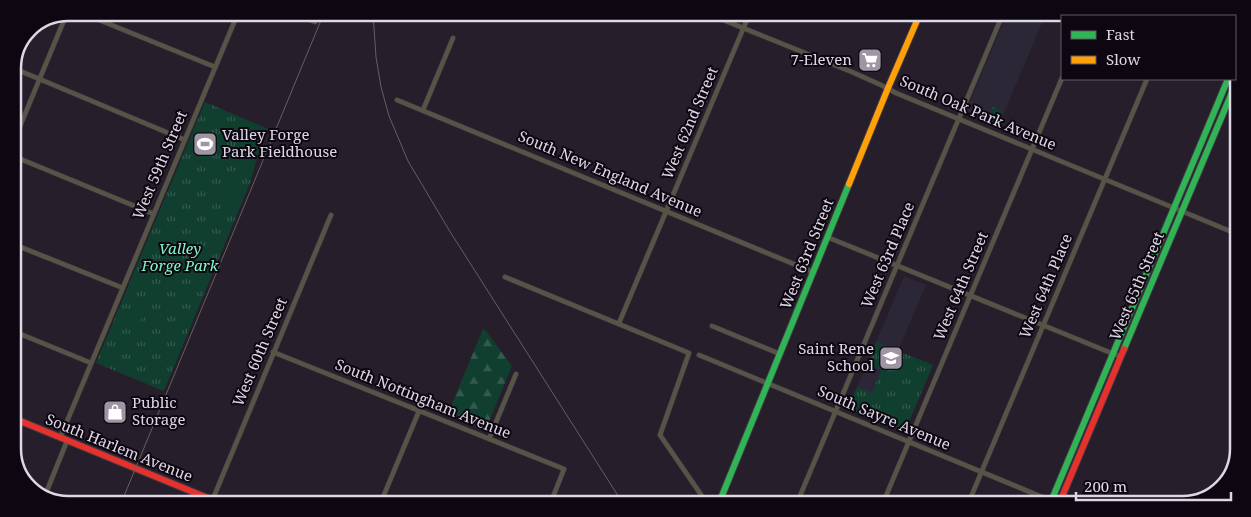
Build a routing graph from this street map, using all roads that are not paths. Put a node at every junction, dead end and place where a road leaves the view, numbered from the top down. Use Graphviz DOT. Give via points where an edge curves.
graph roads {
  1 [pos="104,21"];
  2 [pos="235,21"];
  3 [pos="726,21"];
  4 [pos="746,21"];
  5 [pos="915,21"];
  6 [pos="1000,21"];
  7 [pos="63,22"];
  8 [pos="743,28"];
  9 [pos="453,38"];
  10 [pos="215,67"];
  11 [pos="21,71"];
  12 [pos="39,79"];
  13 [pos="1061,80"];
  14 [pos="1146,80"];
  15 [pos="1228,80"];
  16 [pos="888,88"];
  17 [pos="1230,97"];
  18 [pos="397,100"];
  19 [pos="423,110"];
  20 [pos="959,119"];
  21 [pos="21,123"];
  22 [pos="185,140"];
  23 [pos="1032,149"];
  24 [pos="21,159"];
  25 [pos="1104,179"];
  26 [pos="1174,208"];
  27 [pos="666,211"];
  28 [pos="1183,211"];
  29 [pos="154,214"];
  30 [pos="330,215"];
  31 [pos="1230,231"];
  32 [pos="828,237"];
  33 [pos="21,247"];
  34 [pos="897,265"];
  35 [pos="813,272"];
  36 [pos="505,276"];
  37 [pos="123,288"];
  38 [pos="971,295"];
  39 [pos="619,323"];
  40 [pos="1043,325"];
  41 [pos="712,326"];
  42 [pos="21,334"];
  43 [pos="273,352"];
  44 [pos="780,354"];
  45 [pos="1113,354"];
  46 [pos="699,355"];
  47 [pos="1121,357"];
  48 [pos="91,363"];
  49 [pos="516,374"];
  50 [pos="768,383"];
  51 [pos="418,411"];
  52 [pos="836,411"];
  53 [pos="21,421"];
  54 [pos="60,438"];
  55 [pos="489,439"];
  56 [pos="67,441"];
  57 [pos="909,442"];
  58 [pos="981,472"];
  59 [pos="47,490"];
  60 [pos="201,496"];
  61 [pos="215,496"];
  62 [pos="383,496"];
  63 [pos="553,496"];
  64 [pos="702,496"];
  65 [pos="723,496"];
  66 [pos="799,496"];
  67 [pos="886,496"];
  68 [pos="971,496"];
  69 [pos="1037,496"];
  70 [pos="1054,496"];
  71 [pos="1062,496"];
  1 -- 10 [label="street"];
  2 -- 10 [label="street, West 59th Street"];
  3 -- 8 [label="street, South Oak Park Avenue"];
  4 -- 8 [label="street, West 62nd Street"];
  5 -- 16 [label="street, West 63rd Street"];
  6 -- 20 [label="street, West 63rd Place"];
  7 -- 12 [label="street"];
  8 -- 16 [label="street, South Oak Park Avenue"];
  8 -- 27 [label="street, West 62nd Street"];
  9 -- 19 [label="street"];
  10 -- 22 [label="street, West 59th Street"];
  11 -- 12 [label="street"];
  12 -- 21 [label="street"];
  12 -- 22 [label="street"];
  13 -- 23 [label="street, West 64th Street"];
  14 -- 25 [label="street, West 64th Place"];
  15 -- 26 [label="street, West 65th Street"];
  16 -- 20 [label="street, South Oak Park Avenue"];
  16 -- 32 [label="street, West 63rd Street"];
  17 -- 28 [label="street, West 65th Street"];
  18 -- 19 [label="street, South New England Avenue"];
  19 -- 27 [label="street, South New England Avenue"];
  20 -- 23 [label="street, South Oak Park Avenue"];
  20 -- 34 [label="street, West 63rd Place"];
  22 -- 29 [label="street, West 59th Street"];
  23 -- 25 [label="street, South Oak Park Avenue"];
  23 -- 38 [label="street, West 64th Street"];
  24 -- 29 [label="street"];
  25 -- 26 [label="street, South Oak Park Avenue"];
  25 -- 40 [label="street, West 64th Place"];
  26 -- 28 [label="street, South Oak Park Avenue"];
  26 -- 45 [label="street, West 65th Street"];
  27 -- 35 [label="street, South New England Avenue"];
  27 -- 39 [label="street, West 62nd Street"];
  28 -- 31 [label="street, South Oak Park Avenue"];
  28 -- 47 [label="street, West 65th Street"];
  29 -- 37 [label="street, West 59th Street"];
  30 -- 43 [label="street, West 60th Street"];
  32 -- 34 [label="street"];
  32 -- 35 [label="street, West 63rd Street"];
  33 -- 37 [label="street"];
  34 -- 38 [label="street"];
  34 -- 52 [label="street, West 63rd Place"];
  35 -- 44 [label="street, West 63rd Street"];
  36 -- 39 [label="street"];
  37 -- 48 [label="street, West 59th Street"];
  38 -- 40 [label="street"];
  38 -- 57 [label="street, West 64th Street"];
  39 -- 64 [label="street" via="690,353 660,435"];
  40 -- 45 [label="street"];
  40 -- 58 [label="street, West 64th Place"];
  41 -- 44 [label="street"];
  42 -- 48 [label="street"];
  43 -- 51 [label="street, South Nottingham Avenue"];
  43 -- 61 [label="street, West 60th Street"];
  44 -- 50 [label="street, West 63rd Street"];
  45 -- 47 [label="street"];
  45 -- 70 [label="street, West 65th Street"];
  46 -- 50 [label="street, South Sayre Avenue"];
  47 -- 71 [label="street, West 65th Street"];
  48 -- 54 [label="street, West 59th Street"];
  49 -- 55 [label="street"];
  50 -- 52 [label="street, South Sayre Avenue"];
  50 -- 65 [label="street, West 63rd Street"];
  51 -- 55 [label="street, South Nottingham Avenue"];
  51 -- 62 [label="street"];
  52 -- 57 [label="street, South Sayre Avenue"];
  52 -- 66 [label="street, West 63rd Place"];
  53 -- 54 [label="street, South Harlem Avenue"];
  54 -- 56 [label="street, South Harlem Avenue"];
  55 -- 63 [label="street, South Nottingham Avenue" via="564,469"];
  56 -- 59 [label="street"];
  56 -- 60 [label="street, South Harlem Avenue"];
  57 -- 58 [label="street, South Sayre Avenue"];
  57 -- 67 [label="street, West 64th Street"];
  58 -- 68 [label="street, West 64th Place"];
  58 -- 69 [label="street, South Sayre Avenue"];
}
